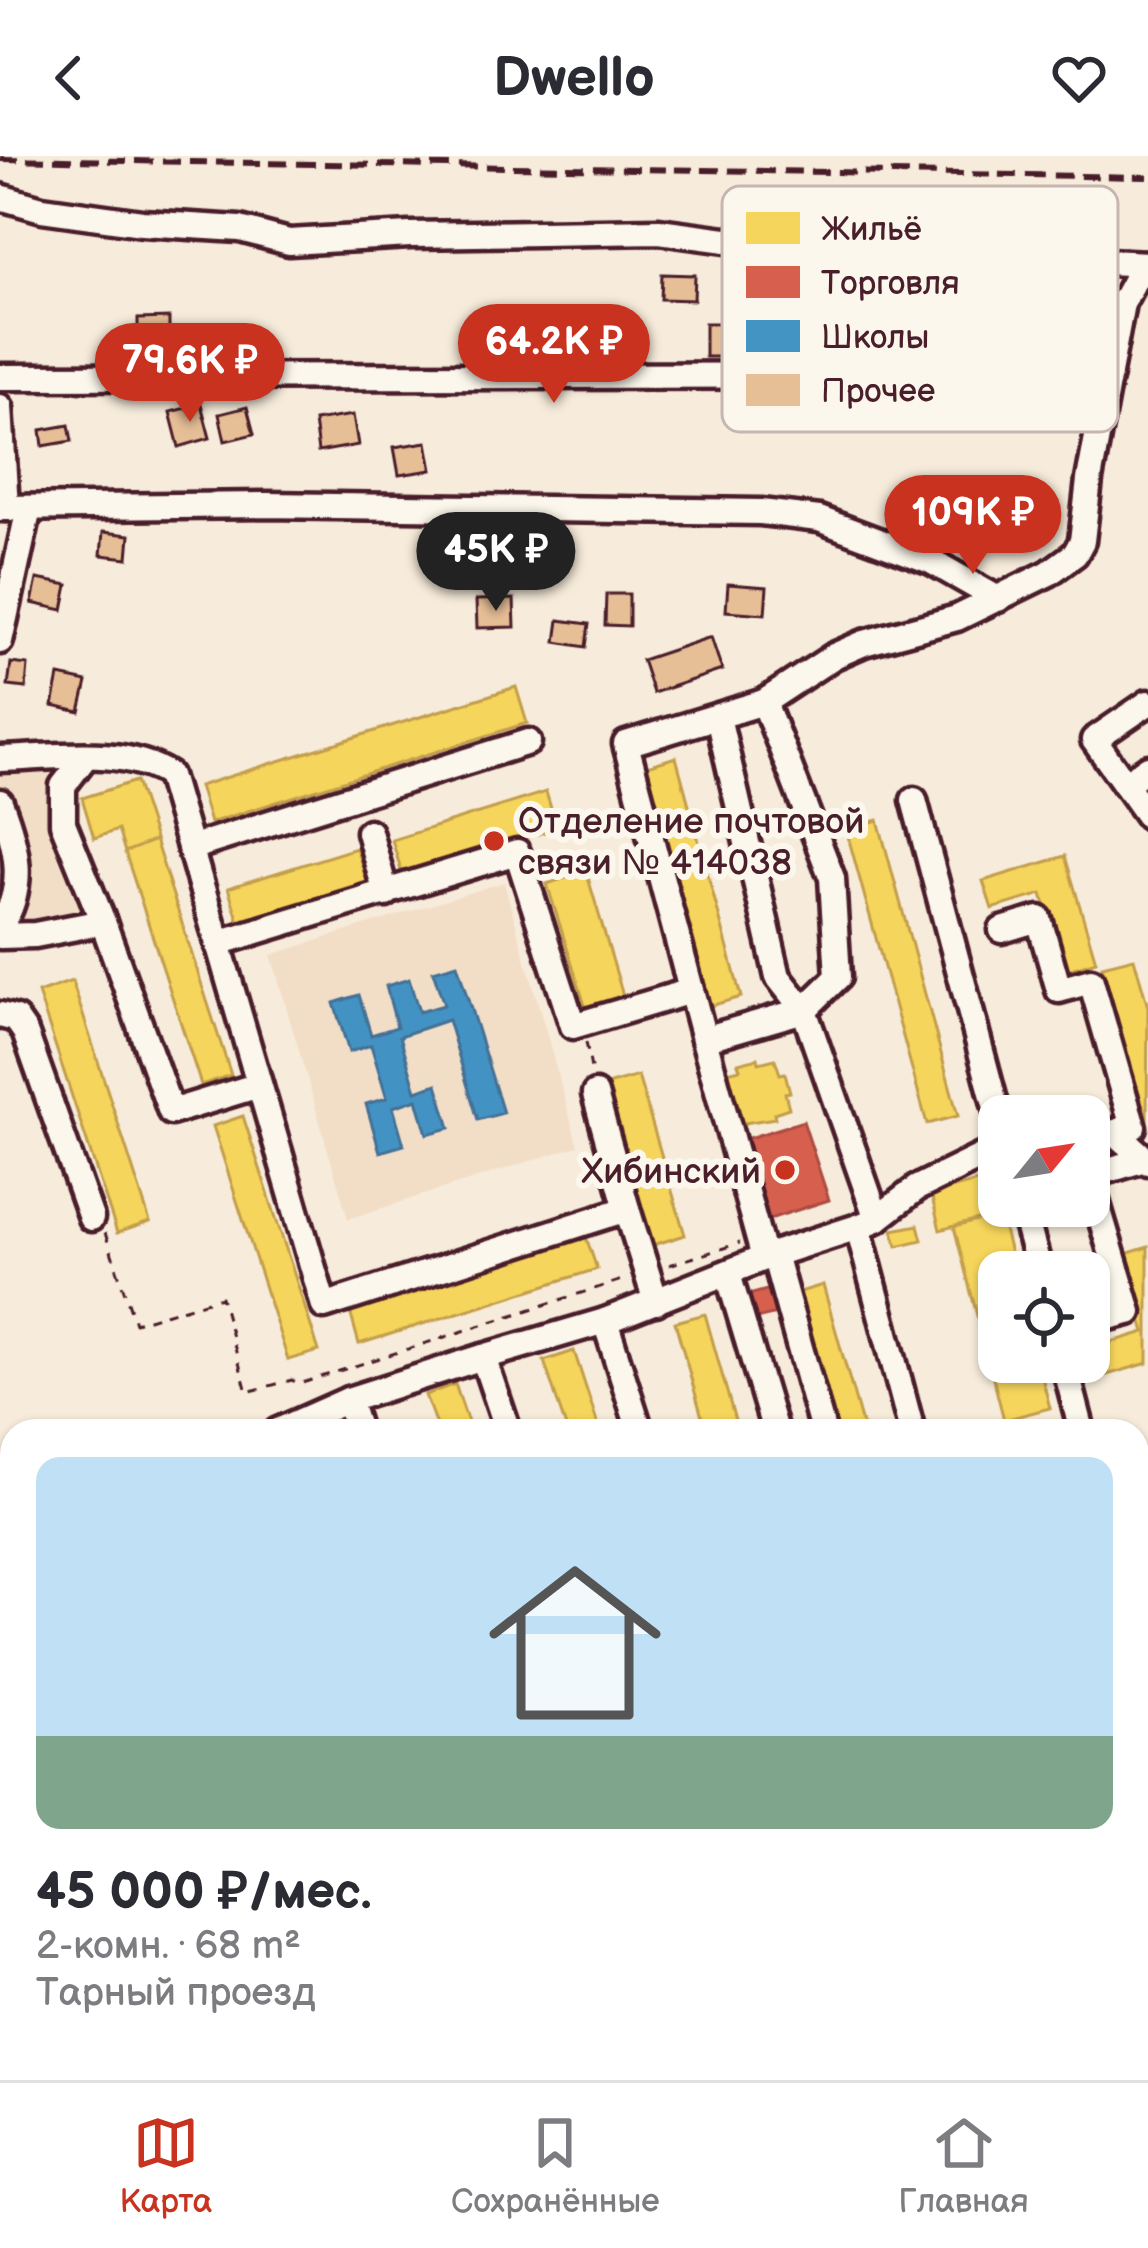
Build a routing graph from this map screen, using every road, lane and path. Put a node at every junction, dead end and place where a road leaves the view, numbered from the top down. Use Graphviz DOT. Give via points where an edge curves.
graph roads {
  1 [pos="0,196"];
  2 [pos="722,240"];
  3 [pos="1146,264"];
  4 [pos="1118,325"];
  5 [pos="722,376"];
  6 [pos="0,377"];
  7 [pos="0,407"];
  8 [pos="1100,432"];
  9 [pos="12,508"];
  10 [pos="998,599"];
  11 [pos="0,641"];
  12 [pos="764,702"];
  13 [pos="1148,703"];
  14 [pos="718,717"];
  15 [pos="528,742"];
  16 [pos="86,756"];
  17 [pos="0,759"];
  18 [pos="1148,769"];
  19 [pos="1125,784"];
  20 [pos="914,800"];
  21 [pos="0,802"];
  22 [pos="1148,816"];
  23 [pos="369,832"];
  24 [pos="190,848"];
  25 [pos="386,894"];
  26 [pos="103,922"];
  27 [pos="1002,930"];
  28 [pos="0,932"];
  29 [pos="218,943"];
  30 [pos="691,991"];
  31 [pos="804,1010"];
  32 [pos="0,1015"];
  33 [pos="591,1020"];
  34 [pos="704,1039"];
  35 [pos="259,1085"];
  36 [pos="595,1094"];
  37 [pos="993,1095"];
  38 [pos="978,1158"];
  39 [pos="1146,1161"];
  40 [pos="1110,1170"];
  41 [pos="627,1209"];
  42 [pos="91,1218"];
  43 [pos="867,1223"];
  44 [pos="1104,1227"];
  45 [pos="766,1249"];
  46 [pos="647,1272"];
  47 [pos="728,1274"];
  48 [pos="656,1302"];
  49 [pos="1110,1317"];
  50 [pos="604,1321"];
  51 [pos="483,1358"];
  52 [pos="1069,1383"];
  53 [pos="348,1400"];
  54 [pos="305,1419"];
  55 [pos="354,1419"];
  56 [pos="504,1419"];
  57 [pos="636,1419"];
  58 [pos="772,1419"];
  59 [pos="819,1419"];
  60 [pos="909,1419"];
  61 [pos="1079,1419"];
  1 -- 2 [label="street" via="42,209 289,242 659,231"];
  3 -- 4 [label="street"];
  5 -- 6 [label="street"];
  7 -- 9 [label="street"];
  8 -- 10 [label="street" via="1082,541 1063,565"];
  9 -- 10 [label="street" via="761,512 819,519 931,561"];
  9 -- 11 [label="street"];
  10 -- 12 [label="street" via="835,656"];
  12 -- 14 [label="street"];
  12 -- 31 [label="street" via="832,878 838,977"];
  13 -- 19 [label="street" via="1094,740"];
  14 -- 30 [label="street" via="626,744"];
  14 -- 31 [label="street" via="778,977"];
  15 -- 24 [label="street"];
  16 -- 17 [label="street"];
  16 -- 24 [label="street" via="141,761 169,775"];
  16 -- 26 [label="street" via="64,787 63,824"];
  18 -- 19 [label="street"];
  19 -- 22 [label="street"];
  20 -- 37 [label="street"];
  21 -- 28 [label="street" via="18,877"];
  23 -- 25 [label="street"];
  24 -- 29 [label="street"];
  25 -- 29 [label="street"];
  25 -- 33 [label="street" via="517,852 572,1026"];
  26 -- 28 [label="street" via="35,935"];
  26 -- 35 [label="street" via="171,1112"];
  27 -- 39 [label="street" via="1040,920 1059,990 1091,981 1132,1127 1115,1132"];
  29 -- 35 [label="street"];
  30 -- 33 [label="street"];
  30 -- 34 [label="street"];
  31 -- 34 [label="street"];
  31 -- 43 [label="street"];
  32 -- 42 [label="street" via="25,1031"];
  33 -- 36 [label="path" via="586,1040"];
  34 -- 45 [label="street"];
  35 -- 41 [label="street" via="324,1306"];
  36 -- 41 [label="street"];
  38 -- 43 [label="street"];
  39 -- 40 [label="street"];
  41 -- 46 [label="street"];
  42 -- 46 [label="path" via="100,1216 135,1323 221,1297 247,1392 299,1384"];
  43 -- 45 [label="street"];
  43 -- 60 [label="street"];
  44 -- 49 [label="street" via="1129,1312"];
  45 -- 46 [label="path"];
  45 -- 47 [label="street"];
  45 -- 59 [label="street"];
  46 -- 48 [label="street"];
  47 -- 48 [label="street"];
  47 -- 58 [label="street"];
  48 -- 50 [label="street"];
  50 -- 51 [label="street"];
  50 -- 57 [label="street"];
  51 -- 53 [label="street"];
  51 -- 56 [label="street"];
  52 -- 61 [label="street"];
  53 -- 54 [label="street"];
  53 -- 55 [label="street"];
}
